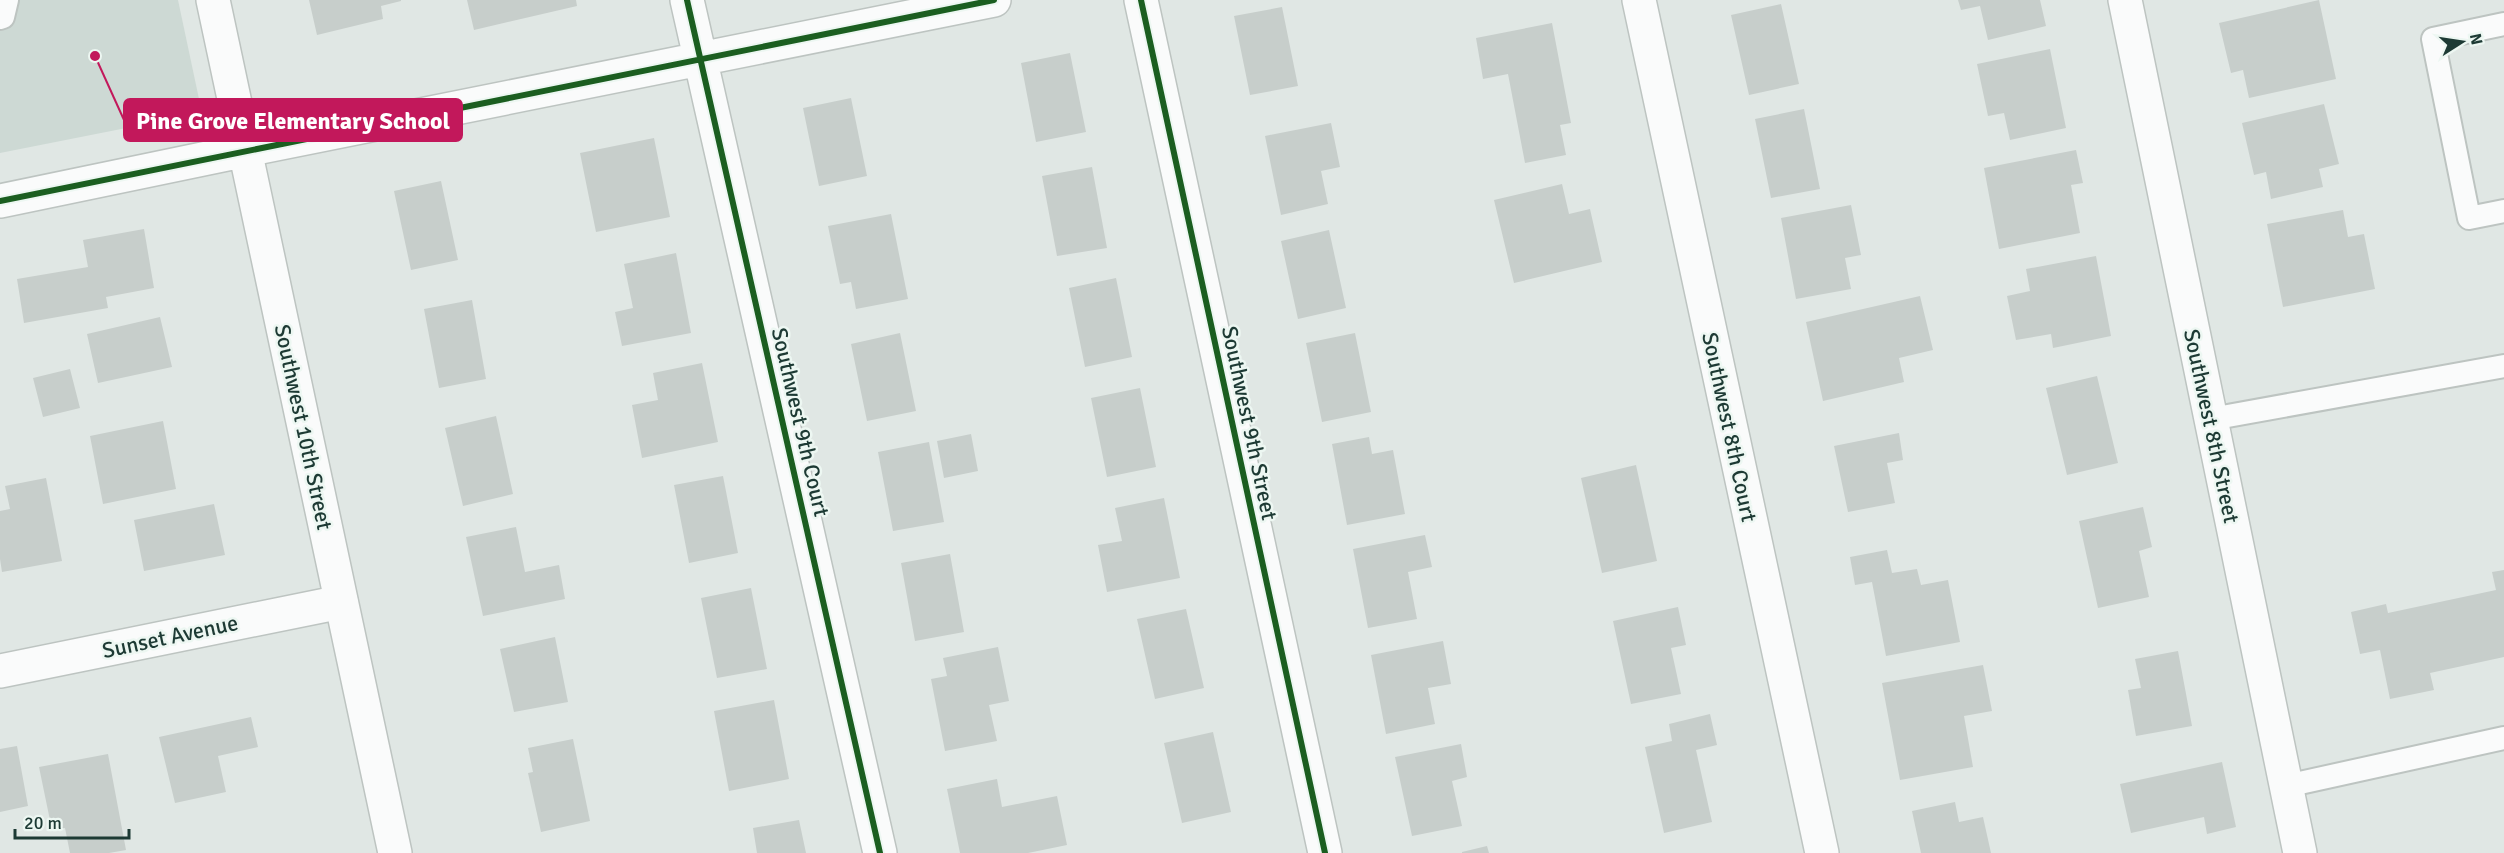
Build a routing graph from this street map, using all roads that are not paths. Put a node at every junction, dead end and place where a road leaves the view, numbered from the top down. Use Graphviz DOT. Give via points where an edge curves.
graph roads {
  1 [pos="7,0"];
  2 [pos="213,0"];
  3 [pos="687,0"];
  4 [pos="994,0"];
  5 [pos="1141,0"];
  6 [pos="1639,0"];
  7 [pos="2125,0"];
  8 [pos="0,18"];
  9 [pos="2504,24"];
  10 [pos="700,60"];
  11 [pos="246,150"];
  12 [pos="0,201"];
  13 [pos="2504,211"];
  14 [pos="2504,366"];
  15 [pos="2211,418"];
  16 [pos="341,602"];
  17 [pos="0,671"];
  18 [pos="2504,738"];
  19 [pos="2286,786"];
  20 [pos="395,853"];
  21 [pos="880,853"];
  22 [pos="1325,853"];
  23 [pos="1822,853"];
  24 [pos="2300,853"];
  1 -- 8 [label="lane"];
  2 -- 11 [label="street, Southwest 10th Street"];
  3 -- 10 [label="street, Southwest 9th Court"];
  4 -- 10 [label="street"];
  5 -- 22 [label="street, Southwest 9th Street"];
  6 -- 23 [label="street, Southwest 8th Court"];
  7 -- 15 [label="street, Southwest 8th Street"];
  9 -- 13 [label="lane" via="2433,39 2469,218"];
  10 -- 11 [label="street"];
  10 -- 21 [label="street, Southwest 9th Court"];
  11 -- 12 [label="street"];
  11 -- 16 [label="street, Southwest 10th Street"];
  14 -- 15 [label="lane"];
  15 -- 19 [label="street, Southwest 8th Street"];
  16 -- 17 [label="street, Sunset Avenue"];
  16 -- 20 [label="street, Southwest 10th Street"];
  18 -- 19 [label="lane"];
  19 -- 24 [label="street, Southwest 8th Street"];
}
